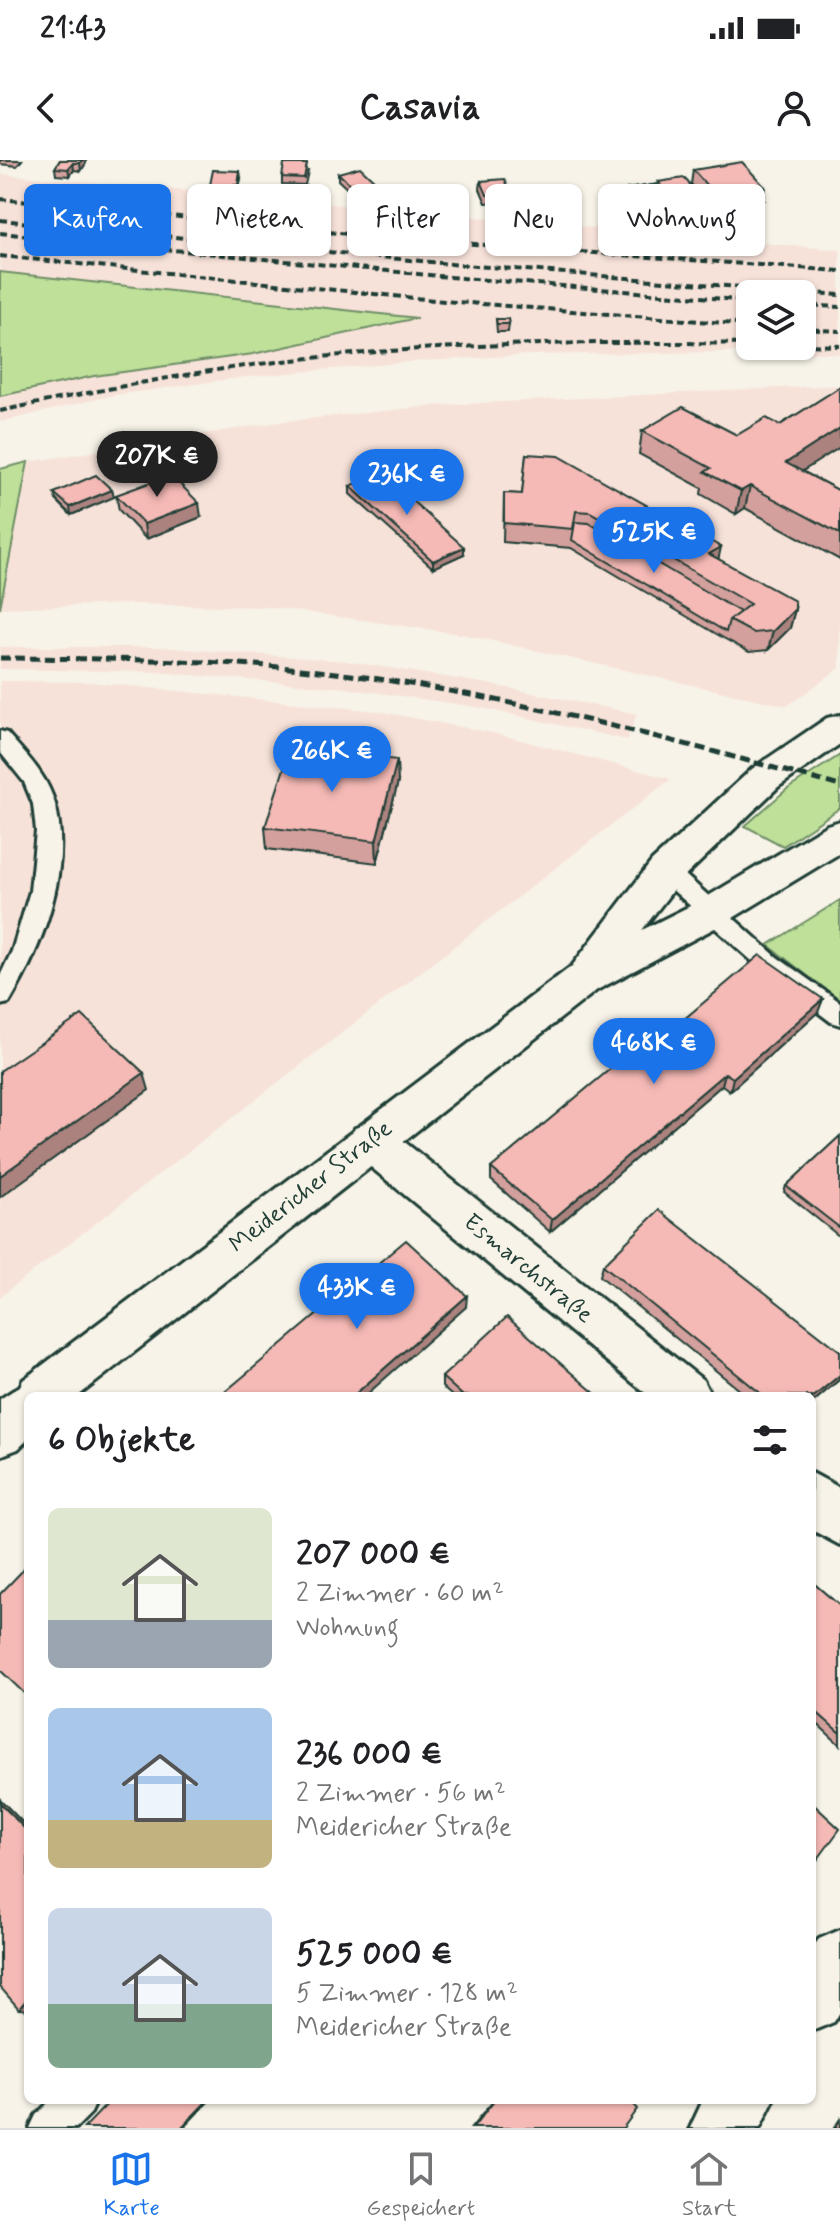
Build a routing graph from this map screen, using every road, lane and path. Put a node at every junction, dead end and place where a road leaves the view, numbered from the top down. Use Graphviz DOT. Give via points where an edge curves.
graph roads {
  1 [pos="840,727"];
  2 [pos="0,738"];
  3 [pos="840,835"];
  4 [pos="666,871"];
  5 [pos="714,911"];
  6 [pos="583,979"];
  7 [pos="0,996"];
  8 [pos="840,1015"];
  9 [pos="371,1141"];
  10 [pos="45,1392"];
  11 [pos="681,1392"];
  12 [pos="24,1410"];
  13 [pos="0,1432"];
  14 [pos="816,1501"];
  15 [pos="840,1520"];
  16 [pos="840,1960"];
  17 [pos="816,1994"];
  18 [pos="74,2104"];
  19 [pos="739,2104"];
  20 [pos="49,2128"];
  21 [pos="722,2128"];
  1 -- 4 [label="main road, Meidericher Straße" via="765,778"];
  2 -- 7 [label="lane" via="36,784 48,826 40,905"];
  3 -- 5 [label="main road, Meidericher Straße"];
  4 -- 5 [label="lane"];
  4 -- 6 [label="main road, Meidericher Straße"];
  5 -- 6 [label="main road, Meidericher Straße"];
  5 -- 8 [label="lane" via="769,963"];
  6 -- 9 [label="main road, Meidericher Straße"];
  9 -- 10 [label="main road, Meidericher Straße"];
  9 -- 11 [label="main road, Esmarchstraße"];
  12 -- 13 [label="main road"];
  14 -- 15 [label="main road"];
  16 -- 17 [label="main road"];
  18 -- 20 [label="lane"];
  19 -- 21 [label="main road"];
}
